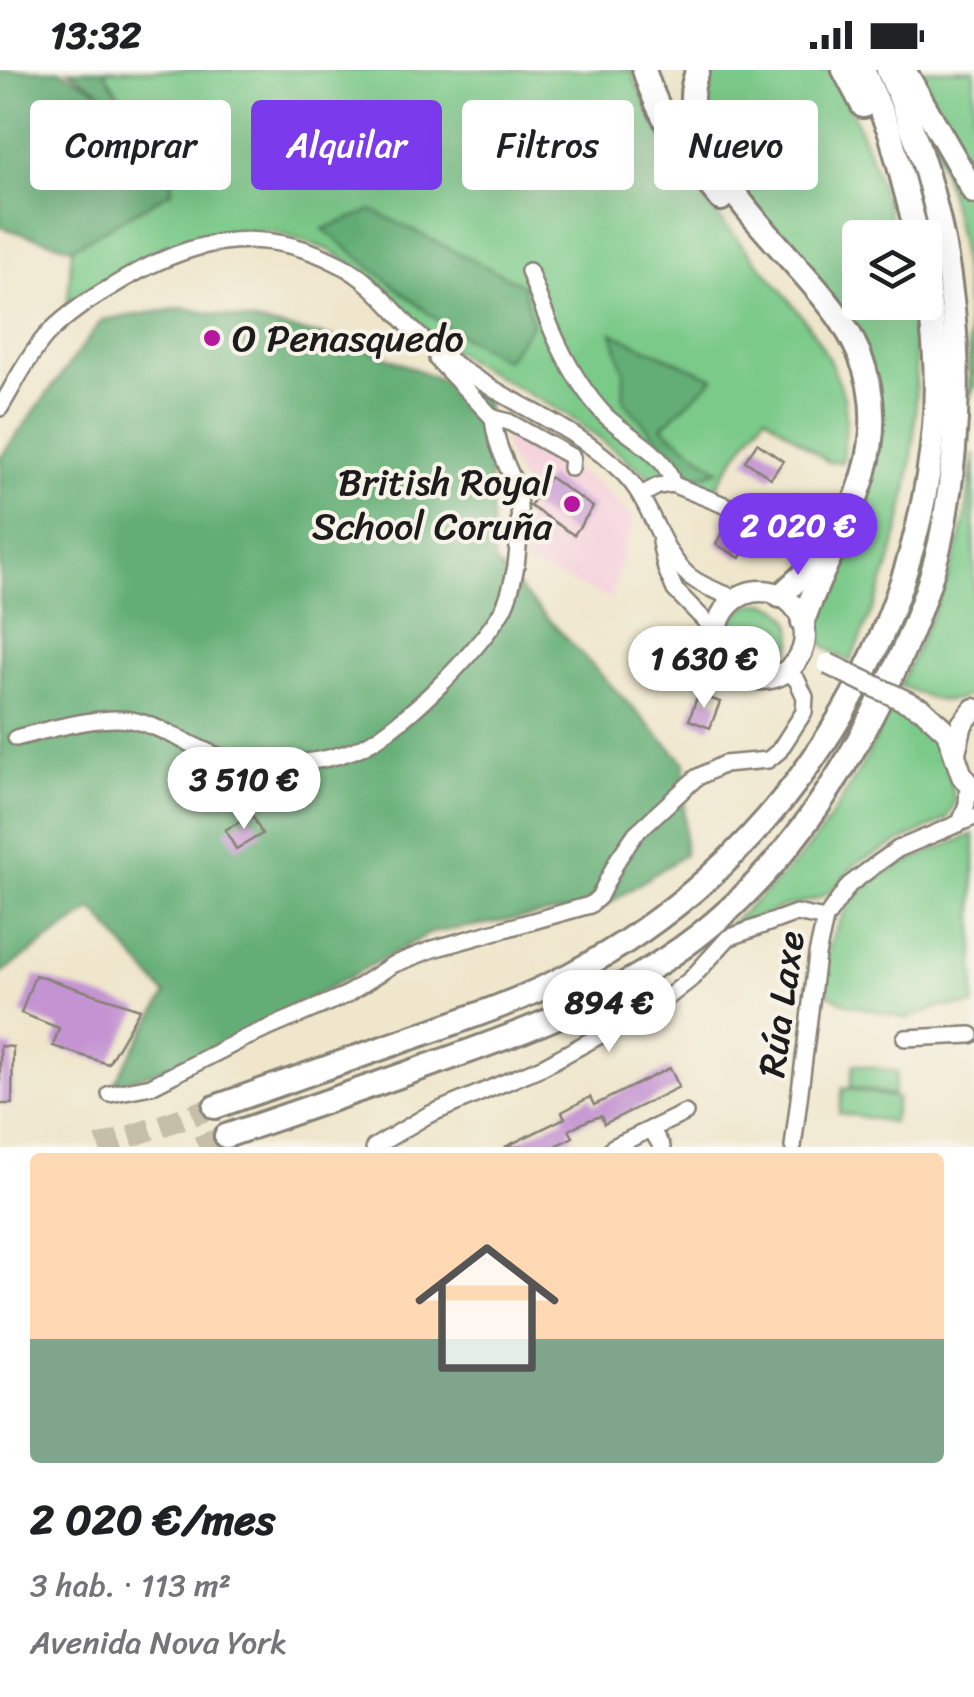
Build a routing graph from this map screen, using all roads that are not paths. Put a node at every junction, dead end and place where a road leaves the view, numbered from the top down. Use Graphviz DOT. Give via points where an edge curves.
graph roads {
  1 [pos="644,70"];
  2 [pos="698,70"];
  3 [pos="844,70"];
  4 [pos="852,70"];
  5 [pos="863,70"];
  6 [pos="888,70"];
  7 [pos="904,70"];
  8 [pos="890,132"];
  9 [pos="974,192"];
  10 [pos="910,203"];
  11 [pos="914,220"];
  12 [pos="529,271"];
  13 [pos="932,320"];
  14 [pos="408,325"];
  15 [pos="0,408"];
  16 [pos="974,413"];
  17 [pos="493,418"];
  18 [pos="571,468"];
  19 [pos="672,484"];
  20 [pos="641,496"];
  21 [pos="807,525"];
  22 [pos="658,528"];
  23 [pos="780,596"];
  24 [pos="736,598"];
  25 [pos="916,616"];
  26 [pos="804,632"];
  27 [pos="717,634"];
  28 [pos="828,664"];
  29 [pos="789,669"];
  30 [pos="922,709"];
  31 [pos="972,710"];
  32 [pos="16,738"];
  33 [pos="955,754"];
  34 [pos="971,788"];
  35 [pos="967,820"];
  36 [pos="826,919"];
  37 [pos="971,1035"];
  38 [pos="906,1038"];
  39 [pos="110,1094"];
  40 [pos="215,1107"];
  41 [pos="685,1113"];
  42 [pos="652,1129"];
  43 [pos="226,1136"];
  44 [pos="374,1147"];
  45 [pos="613,1147"];
  46 [pos="662,1147"];
  47 [pos="794,1147"];
  1 -- 23 [label="highway" via="680,146 824,320 853,386 854,446 838,512 807,571"];
  2 -- 26 [label="highway" via="692,116 708,157 842,321 868,384 871,431 861,485 812,595"];
  3 -- 10 [label="highway"];
  4 -- 8 [label="highway" via="877,122"];
  5 -- 8 [label="highway"];
  6 -- 25 [label="highway" via="938,210 958,356 948,500"];
  7 -- 9 [label="highway"];
  8 -- 10 [label="highway"];
  10 -- 11 [label="highway"];
  12 -- 19 [label="street" via="572,368 602,412 670,472"];
  13 -- 40 [label="highway" via="934,425 909,565 849,704 818,756 751,839 650,927 568,976"];
  14 -- 15 [label="street" via="366,281 308,250 249,239 218,242 160,258 83,304 44,338"];
  14 -- 17 [label="street"];
  14 -- 20 [label="street" via="480,382 595,450"];
  16 -- 25 [label="highway" via="950,541"];
  17 -- 18 [label="street" via="572,457"];
  17 -- 32 [label="street" via="519,508 505,606 436,688 388,730 359,749 276,765 214,755 122,719"];
  19 -- 20 [label="street"];
  19 -- 21 [label="street" via="791,532"];
  20 -- 22 [label="street"];
  22 -- 24 [label="street" via="690,577"];
  22 -- 27 [label="street" via="675,590"];
  23 -- 24 [label="main road" via="758,591"];
  23 -- 26 [label="main road"];
  24 -- 27 [label="main road"];
  25 -- 43 [label="highway" via="875,710 813,815 750,892 670,957 578,1008 474,1050"];
  26 -- 28 [label="main road"];
  26 -- 29 [label="main road"];
  27 -- 29 [label="main road" via="723,657 740,674 764,680"];
  28 -- 29 [label="main road"];
  28 -- 30 [label="main road, bridge"];
  29 -- 39 [label="street" via="804,712 778,752 696,778 636,833 590,905 392,964 346,995 151,1086"];
  30 -- 31 [label="main road"];
  30 -- 33 [label="main road" via="947,732"];
  31 -- 33 [label="main road"];
  33 -- 34 [label="main road"];
  34 -- 35 [label="street, Rúa Laxe"];
  35 -- 36 [label="street, Rúa Laxe" via="898,849 849,886"];
  36 -- 44 [label="street" via="796,913 728,938 663,1001"];
  36 -- 47 [label="street, Rúa Laxe"];
  37 -- 38 [label="street"];
  41 -- 42 [label="street"];
  42 -- 45 [label="street"];
  42 -- 46 [label="street"];
}
